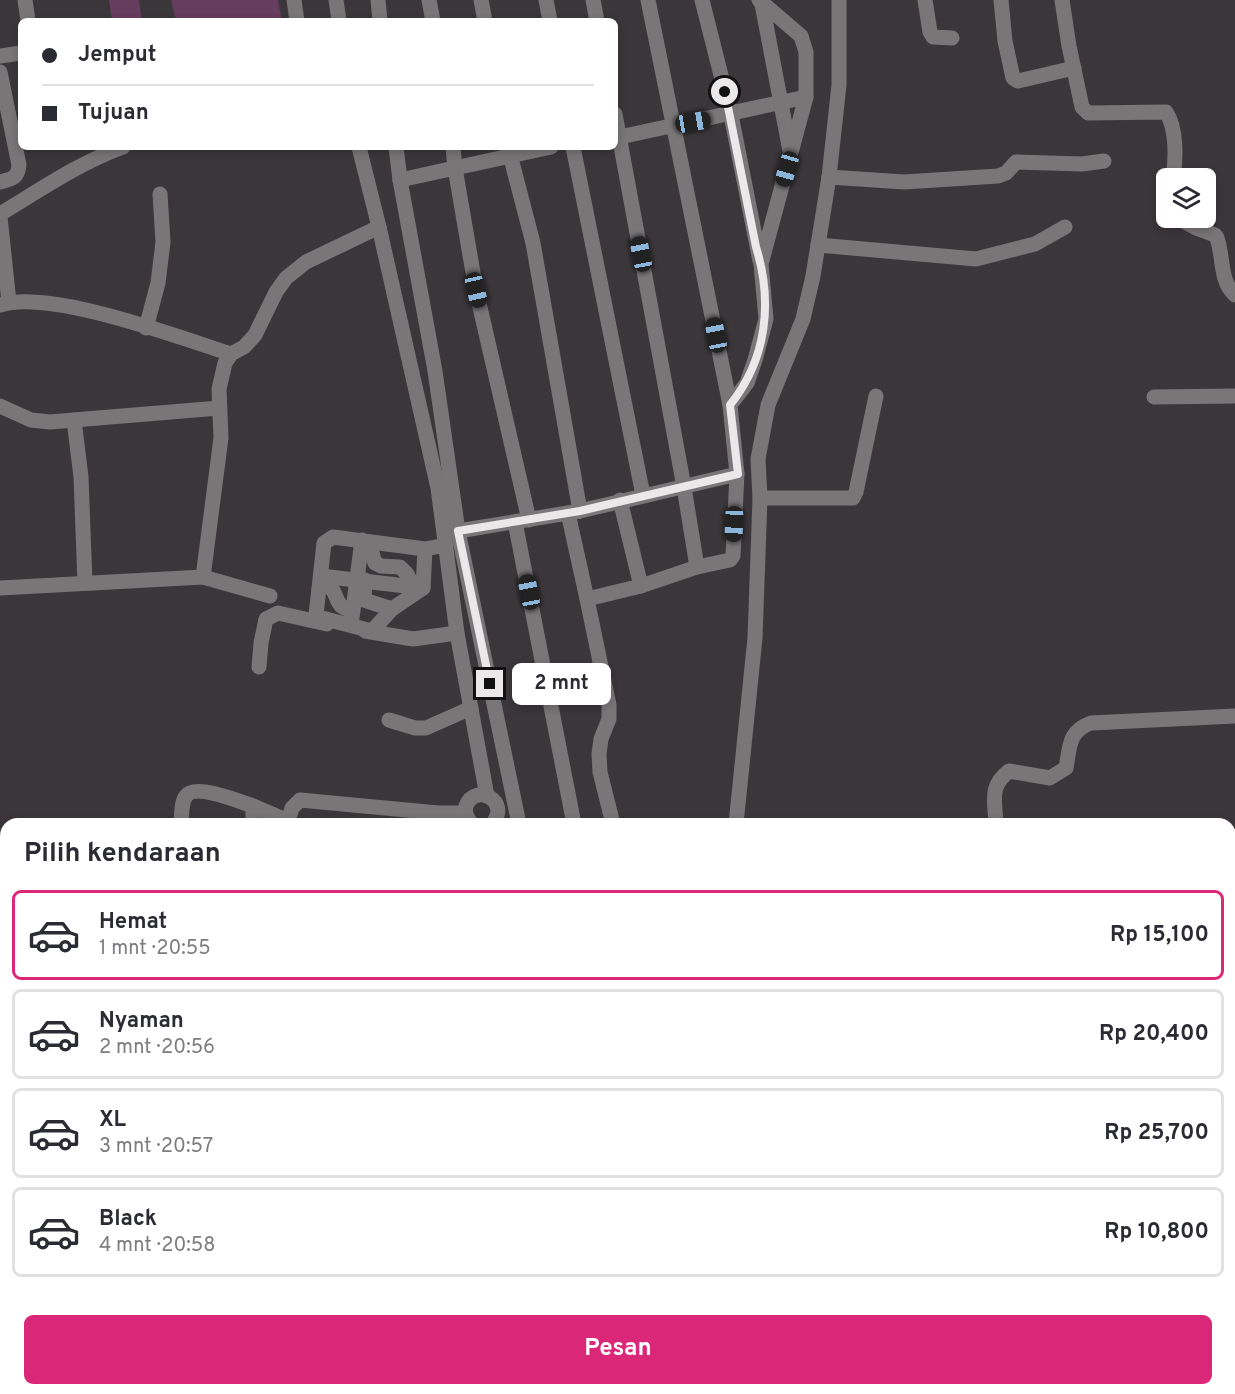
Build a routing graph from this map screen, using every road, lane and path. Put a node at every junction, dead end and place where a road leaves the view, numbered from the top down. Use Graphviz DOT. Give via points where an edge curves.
graph roads {
  1 [pos="25,0"];
  2 [pos="294,0"];
  3 [pos="336,0"];
  4 [pos="378,0"];
  5 [pos="429,0"];
  6 [pos="481,0"];
  7 [pos="546,0"];
  8 [pos="593,0"];
  9 [pos="648,0"];
  10 [pos="702,0"];
  11 [pos="839,0"];
  12 [pos="925,0"];
  13 [pos="1000,0"];
  14 [pos="1062,0"];
  15 [pos="760,2"];
  16 [pos="28,18"];
  17 [pos="297,18"];
  18 [pos="339,18"];
  19 [pos="380,18"];
  20 [pos="432,18"];
  21 [pos="484,18"];
  22 [pos="549,18"];
  23 [pos="596,18"];
  24 [pos="952,38"];
  25 [pos="18,54"];
  26 [pos="0,56"];
  27 [pos="1074,68"];
  28 [pos="0,72"];
  29 [pos="806,97"];
  30 [pos="780,103"];
  31 [pos="731,115"];
  32 [pos="674,125"];
  33 [pos="618,138"];
  34 [pos="618,143"];
  35 [pos="115,150"];
  36 [pos="360,150"];
  37 [pos="396,150"];
  38 [pos="453,150"];
  39 [pos="574,150"];
  40 [pos="509,151"];
  41 [pos="791,156"];
  42 [pos="1104,161"];
  43 [pos="455,168"];
  44 [pos="1175,168"];
  45 [pos="829,177"];
  46 [pos="400,180"];
  47 [pos="0,182"];
  48 [pos="160,194"];
  49 [pos="0,216"];
  50 [pos="1065,226"];
  51 [pos="379,227"];
  52 [pos="1198,228"];
  53 [pos="818,245"];
  54 [pos="761,264"];
  55 [pos="1235,295"];
  56 [pos="5,304"];
  57 [pos="146,328"];
  58 [pos="231,354"];
  59 [pos="876,396"];
  60 [pos="1235,396"];
  61 [pos="1154,397"];
  62 [pos="730,405"];
  63 [pos="0,406"];
  64 [pos="219,408"];
  65 [pos="74,420"];
  66 [pos="738,474"];
  67 [pos="684,487"];
  68 [pos="644,495"];
  69 [pos="759,498"];
  70 [pos="620,500"];
  71 [pos="574,512"];
  72 [pos="522,521"];
  73 [pos="458,531"];
  74 [pos="366,541"];
  75 [pos="446,545"];
  76 [pos="424,549"];
  77 [pos="697,567"];
  78 [pos="203,578"];
  79 [pos="361,580"];
  80 [pos="320,582"];
  81 [pos="85,583"];
  82 [pos="641,586"];
  83 [pos="418,587"];
  84 [pos="0,588"];
  85 [pos="270,596"];
  86 [pos="588,599"];
  87 [pos="392,609"];
  88 [pos="357,616"];
  89 [pos="457,633"];
  90 [pos="259,668"];
  91 [pos="471,708"];
  92 [pos="1235,716"];
  93 [pos="389,720"];
  94 [pos="487,796"];
  95 [pos="253,806"];
  96 [pos="182,818"];
  97 [pos="253,818"];
  98 [pos="279,818"];
  99 [pos="289,818"];
  100 [pos="438,818"];
  101 [pos="468,818"];
  102 [pos="496,818"];
  103 [pos="518,818"];
  104 [pos="573,818"];
  105 [pos="612,818"];
  106 [pos="737,818"];
  107 [pos="996,818"];
  1 -- 16 [label="street"];
  2 -- 17 [label="street"];
  3 -- 18 [label="street"];
  4 -- 19 [label="street"];
  5 -- 20 [label="street"];
  6 -- 21 [label="street"];
  7 -- 22 [label="street"];
  8 -- 23 [label="street"];
  9 -- 32 [label="street"];
  10 -- 31 [label="street"];
  11 -- 45 [label="street" via="839,85"];
  12 -- 24 [label="street" via="933,37"];
  13 -- 27 [label="street" via="1013,78 1018,81"];
  14 -- 27 [label="street"];
  15 -- 29 [label="street" via="801,36 806,52"];
  15 -- 30 [label="street"];
  25 -- 26 [label="street"];
  27 -- 44 [label="street" via="1082,107 1088,113 1166,112 1171,118"];
  28 -- 47 [label="street" via="19,172 13,179"];
  29 -- 30 [label="street"];
  29 -- 41 [label="street"];
  30 -- 31 [label="street"];
  30 -- 41 [label="street"];
  31 -- 32 [label="street"];
  31 -- 54 [label="street"];
  32 -- 33 [label="street"];
  32 -- 62 [label="street"];
  34 -- 67 [label="street"];
  35 -- 49 [label="street" via="60,177"];
  36 -- 51 [label="street"];
  37 -- 46 [label="street"];
  38 -- 43 [label="street"];
  39 -- 68 [label="street"];
  40 -- 43 [label="street"];
  40 -- 71 [label="street" via="533,243"];
  41 -- 54 [label="street"];
  42 -- 45 [label="street" via="1016,162 998,176 904,182"];
  43 -- 46 [label="street"];
  43 -- 72 [label="street"];
  45 -- 53 [label="street"];
  46 -- 73 [label="street" via="435,371"];
  48 -- 57 [label="street" via="163,242 158,284"];
  49 -- 56 [label="street"];
  50 -- 53 [label="street" via="1035,244 976,259"];
  51 -- 58 [label="street" via="306,262 286,278 255,336"];
  51 -- 75 [label="street" via="438,488"];
  52 -- 55 [label="street" via="1217,238 1225,281"];
  53 -- 69 [label="street" via="803,319 768,405 758,459"];
  54 -- 62 [label="street" via="766,319 747,383"];
  56 -- 57 [label="street" via="62,304"];
  57 -- 58 [label="street"];
  58 -- 64 [label="street" via="222,376"];
  59 -- 69 [label="street" via="853,498"];
  60 -- 61 [label="street"];
  62 -- 66 [label="street"];
  63 -- 65 [label="street" via="31,420"];
  64 -- 65 [label="street"];
  64 -- 78 [label="street" via="221,438"];
  65 -- 81 [label="street" via="81,477"];
  66 -- 67 [label="street"];
  66 -- 77 [label="street" via="732,558"];
  67 -- 68 [label="street"];
  67 -- 77 [label="street"];
  68 -- 70 [label="street"];
  69 -- 106 [label="street" via="755,638"];
  70 -- 71 [label="street"];
  70 -- 82 [label="street"];
  71 -- 72 [label="street"];
  71 -- 86 [label="street"];
  72 -- 73 [label="street"];
  72 -- 104 [label="street"];
  73 -- 103 [label="street"];
  74 -- 76 [label="street"];
  74 -- 79 [label="street"];
  74 -- 80 [label="street" via="327,539"];
  74 -- 83 [label="street" via="375,563 400,567"];
  75 -- 76 [label="street"];
  75 -- 89 [label="street"];
  76 -- 83 [label="street"];
  77 -- 82 [label="street"];
  78 -- 81 [label="street"];
  78 -- 85 [label="street"];
  79 -- 80 [label="street"];
  79 -- 83 [label="street"];
  79 -- 88 [label="street"];
  80 -- 88 [label="street" via="332,587 342,608"];
  80 -- 88 [label="street" via="318,617"];
  81 -- 84 [label="street"];
  82 -- 86 [label="street"];
  83 -- 87 [label="street"];
  86 -- 105 [label="street" via="609,705 599,754"];
  87 -- 88 [label="street"];
  87 -- 88 [label="street" via="372,631"];
  89 -- 90 [label="street" via="406,639 278,613 266,619"];
  89 -- 91 [label="street"];
  91 -- 93 [label="street" via="426,728"];
  91 -- 94 [label="street"];
  92 -- 107 [label="street" via="1081,726 1071,741 1066,768 1056,776 1009,771 999,778 994,792"];
  94 -- 101 [label="street" via="471,799 465,808"];
  94 -- 102 [label="street" via="495,801"];
  95 -- 96 [label="street" via="222,796 190,792 184,797"];
  95 -- 97 [label="street"];
  95 -- 98 [label="street"];
  99 -- 100 [label="street" via="300,800"];
  100 -- 101 [label="street"];
}
